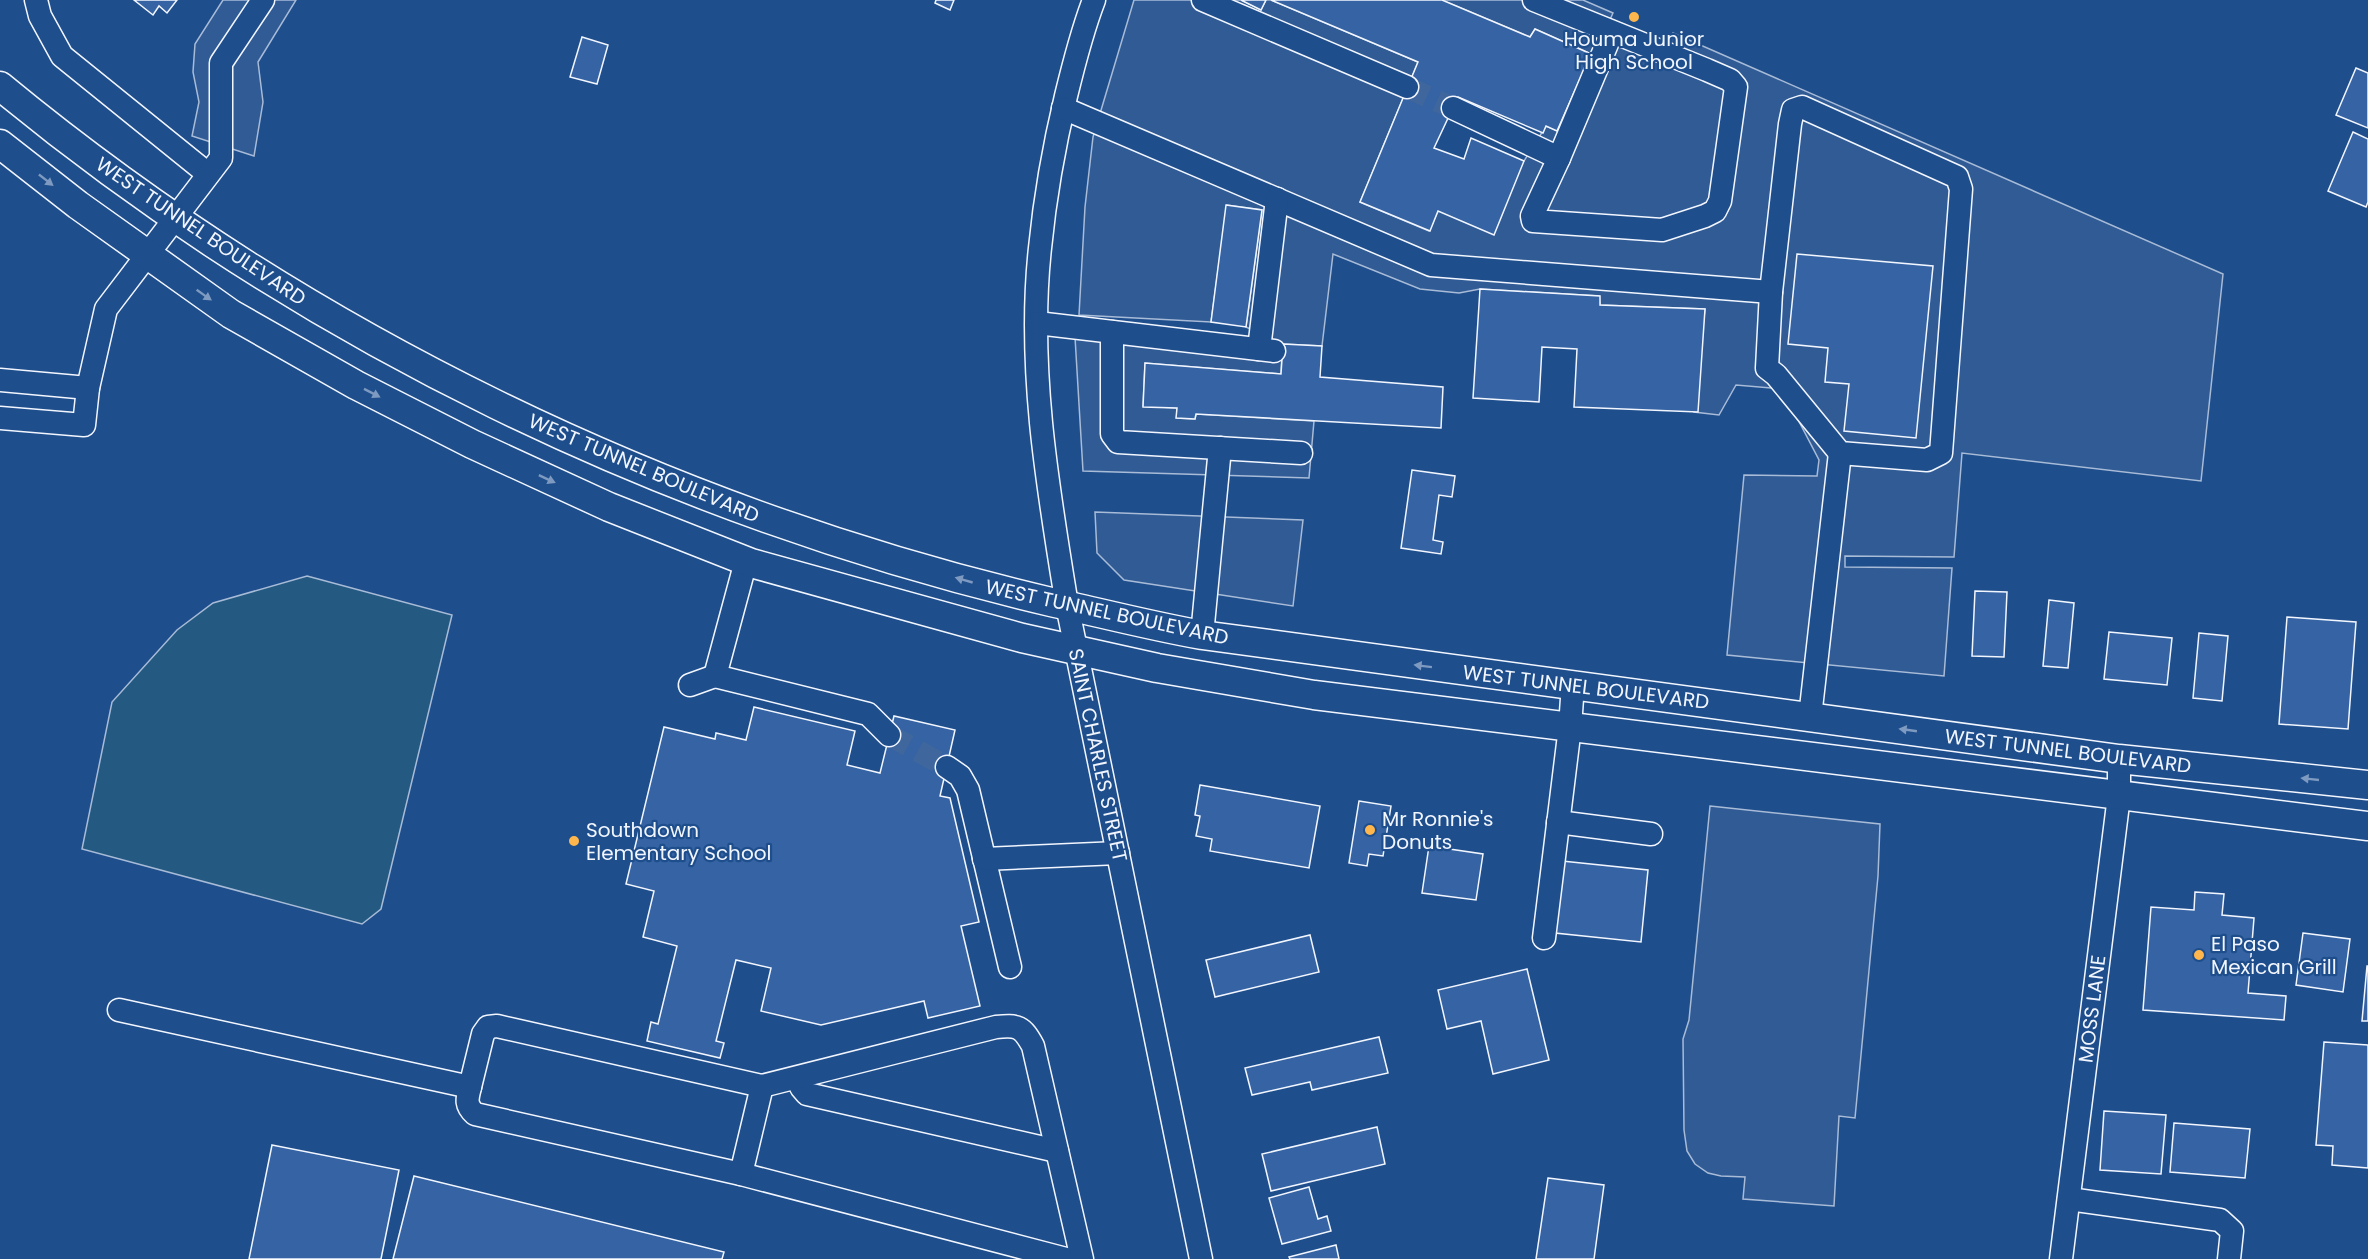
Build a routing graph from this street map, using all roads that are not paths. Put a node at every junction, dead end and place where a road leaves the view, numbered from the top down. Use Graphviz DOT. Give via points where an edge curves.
graph roads {
  1 [pos="36,0"];
  2 [pos="263,0"];
  3 [pos="1094,0"];
  4 [pos="1203,0"];
  5 [pos="1534,0"];
  6 [pos="1612,32"];
  7 [pos="0,86"];
  8 [pos="1407,87"];
  9 [pos="1063,108"];
  10 [pos="1453,108"];
  11 [pos="0,144"];
  12 [pos="1559,158"];
  13 [pos="208,174"];
  14 [pos="1277,199"];
  15 [pos="175,218"];
  16 [pos="147,254"];
  17 [pos="1771,292"];
  18 [pos="1037,323"];
  19 [pos="1112,332"];
  20 [pos="0,380"];
  21 [pos="87,388"];
  22 [pos="0,418"];
  23 [pos="1220,448"];
  24 [pos="1300,453"];
  25 [pos="1840,453"];
  26 [pos="746,561"];
  27 [pos="1067,605"];
  28 [pos="1202,635"];
  29 [pos="1075,650"];
  30 [pos="715,676"];
  31 [pos="1573,684"];
  32 [pos="690,685"];
  33 [pos="1810,717"];
  34 [pos="1570,727"];
  35 [pos="889,735"];
  36 [pos="2119,759"];
  37 [pos="946,767"];
  38 [pos="2368,785"];
  39 [pos="2119,796"];
  40 [pos="1558,822"];
  41 [pos="2368,826"];
  42 [pos="1651,834"];
  43 [pos="1118,853"];
  44 [pos="984,859"];
  45 [pos="1544,938"];
  46 [pos="1010,967"];
  47 [pos="119,1010"];
  48 [pos="801,1077"];
  49 [pos="762,1086"];
  50 [pos="470,1087"];
  51 [pos="1057,1150"];
  52 [pos="741,1174"];
  53 [pos="2069,1199"];
  54 [pos="1066,1259"];
  55 [pos="1082,1259"];
  56 [pos="1201,1259"];
  57 [pos="2061,1259"];
  58 [pos="2229,1259"];
  1 -- 13 [label="street" via="40,16 62,56"];
  2 -- 13 [label="street" via="221,63 220,158"];
  3 -- 9 [label="street, SAINT CHARLES STREET"];
  4 -- 8 [label="street"];
  5 -- 6 [label="street"];
  6 -- 12 [label="street"];
  6 -- 12 [label="street" via="1730,80 1736,87 1720,201 1705,216 1662,230 1533,221"];
  7 -- 15 [label="main road, WEST TUNNEL BOULEVARD" via="64,139"];
  9 -- 14 [label="street"];
  9 -- 18 [label="street, SAINT CHARLES STREET" via="1054,144 1040,250"];
  10 -- 12 [label="street"];
  11 -- 16 [label="main road, WEST TUNNEL BOULEVARD, one-way"];
  13 -- 15 [label="street"];
  14 -- 17 [label="street" via="1431,266"];
  14 -- 19 [label="street" via="1267,350"];
  15 -- 16 [label="street"];
  27 -- 15 [label="main road, WEST TUNNEL BOULEVARD, one-way" via="871,554 760,517 609,457 458,386 329,316"];
  16 -- 21 [label="street" via="106,309"];
  16 -- 26 [label="main road, WEST TUNNEL BOULEVARD, one-way" via="231,314 356,385 609,507"];
  17 -- 25 [label="street" via="1767,368"];
  17 -- 25 [label="street" via="1793,110 1802,107 1957,177 1961,189 1941,453 1927,460"];
  18 -- 19 [label="street"];
  18 -- 27 [label="street, SAINT CHARLES STREET" via="1050,501"];
  19 -- 23 [label="street" via="1114,439"];
  20 -- 21 [label="street"];
  21 -- 22 [label="street" via="84,425"];
  23 -- 24 [label="street"];
  23 -- 28 [label="street"];
  25 -- 33 [label="street"];
  26 -- 29 [label="main road, WEST TUNNEL BOULEVARD"];
  26 -- 30 [label="street"];
  27 -- 28 [label="main road, WEST TUNNEL BOULEVARD"];
  27 -- 29 [label="street, SAINT CHARLES STREET"];
  31 -- 28 [label="main road, WEST TUNNEL BOULEVARD, one-way"];
  29 -- 34 [label="main road, WEST TUNNEL BOULEVARD" via="1314,695"];
  29 -- 43 [label="street, SAINT CHARLES STREET"];
  30 -- 32 [label="street"];
  30 -- 35 [label="street" via="868,714"];
  31 -- 33 [label="main road, WEST TUNNEL BOULEVARD"];
  31 -- 34 [label="street"];
  36 -- 33 [label="main road, WEST TUNNEL BOULEVARD, one-way"];
  34 -- 39 [label="main road, WEST TUNNEL BOULEVARD"];
  34 -- 40 [label="street"];
  38 -- 36 [label="main road, WEST TUNNEL BOULEVARD, one-way"];
  36 -- 39 [label="street, MOSS LANE"];
  37 -- 44 [label="street" via="965,781"];
  39 -- 41 [label="main road, WEST TUNNEL BOULEVARD"];
  39 -- 53 [label="street, MOSS LANE"];
  40 -- 42 [label="street"];
  40 -- 45 [label="street"];
  43 -- 44 [label="street"];
  43 -- 56 [label="street, SAINT CHARLES STREET"];
  44 -- 46 [label="street"];
  47 -- 50 [label="street"];
  48 -- 49 [label="street"];
  48 -- 51 [label="street" via="801,1087 807,1094"];
  48 -- 51 [label="street" via="1013,1025 1024,1030 1033,1046"];
  49 -- 50 [label="street" via="497,1026 488,1027 483,1034"];
  49 -- 52 [label="street"];
  50 -- 52 [label="street" via="467,1102 475,1114"];
  51 -- 55 [label="street"];
  52 -- 54 [label="street"];
  53 -- 57 [label="street, MOSS LANE"];
  53 -- 58 [label="street" via="2220,1220 2232,1231"];
}
